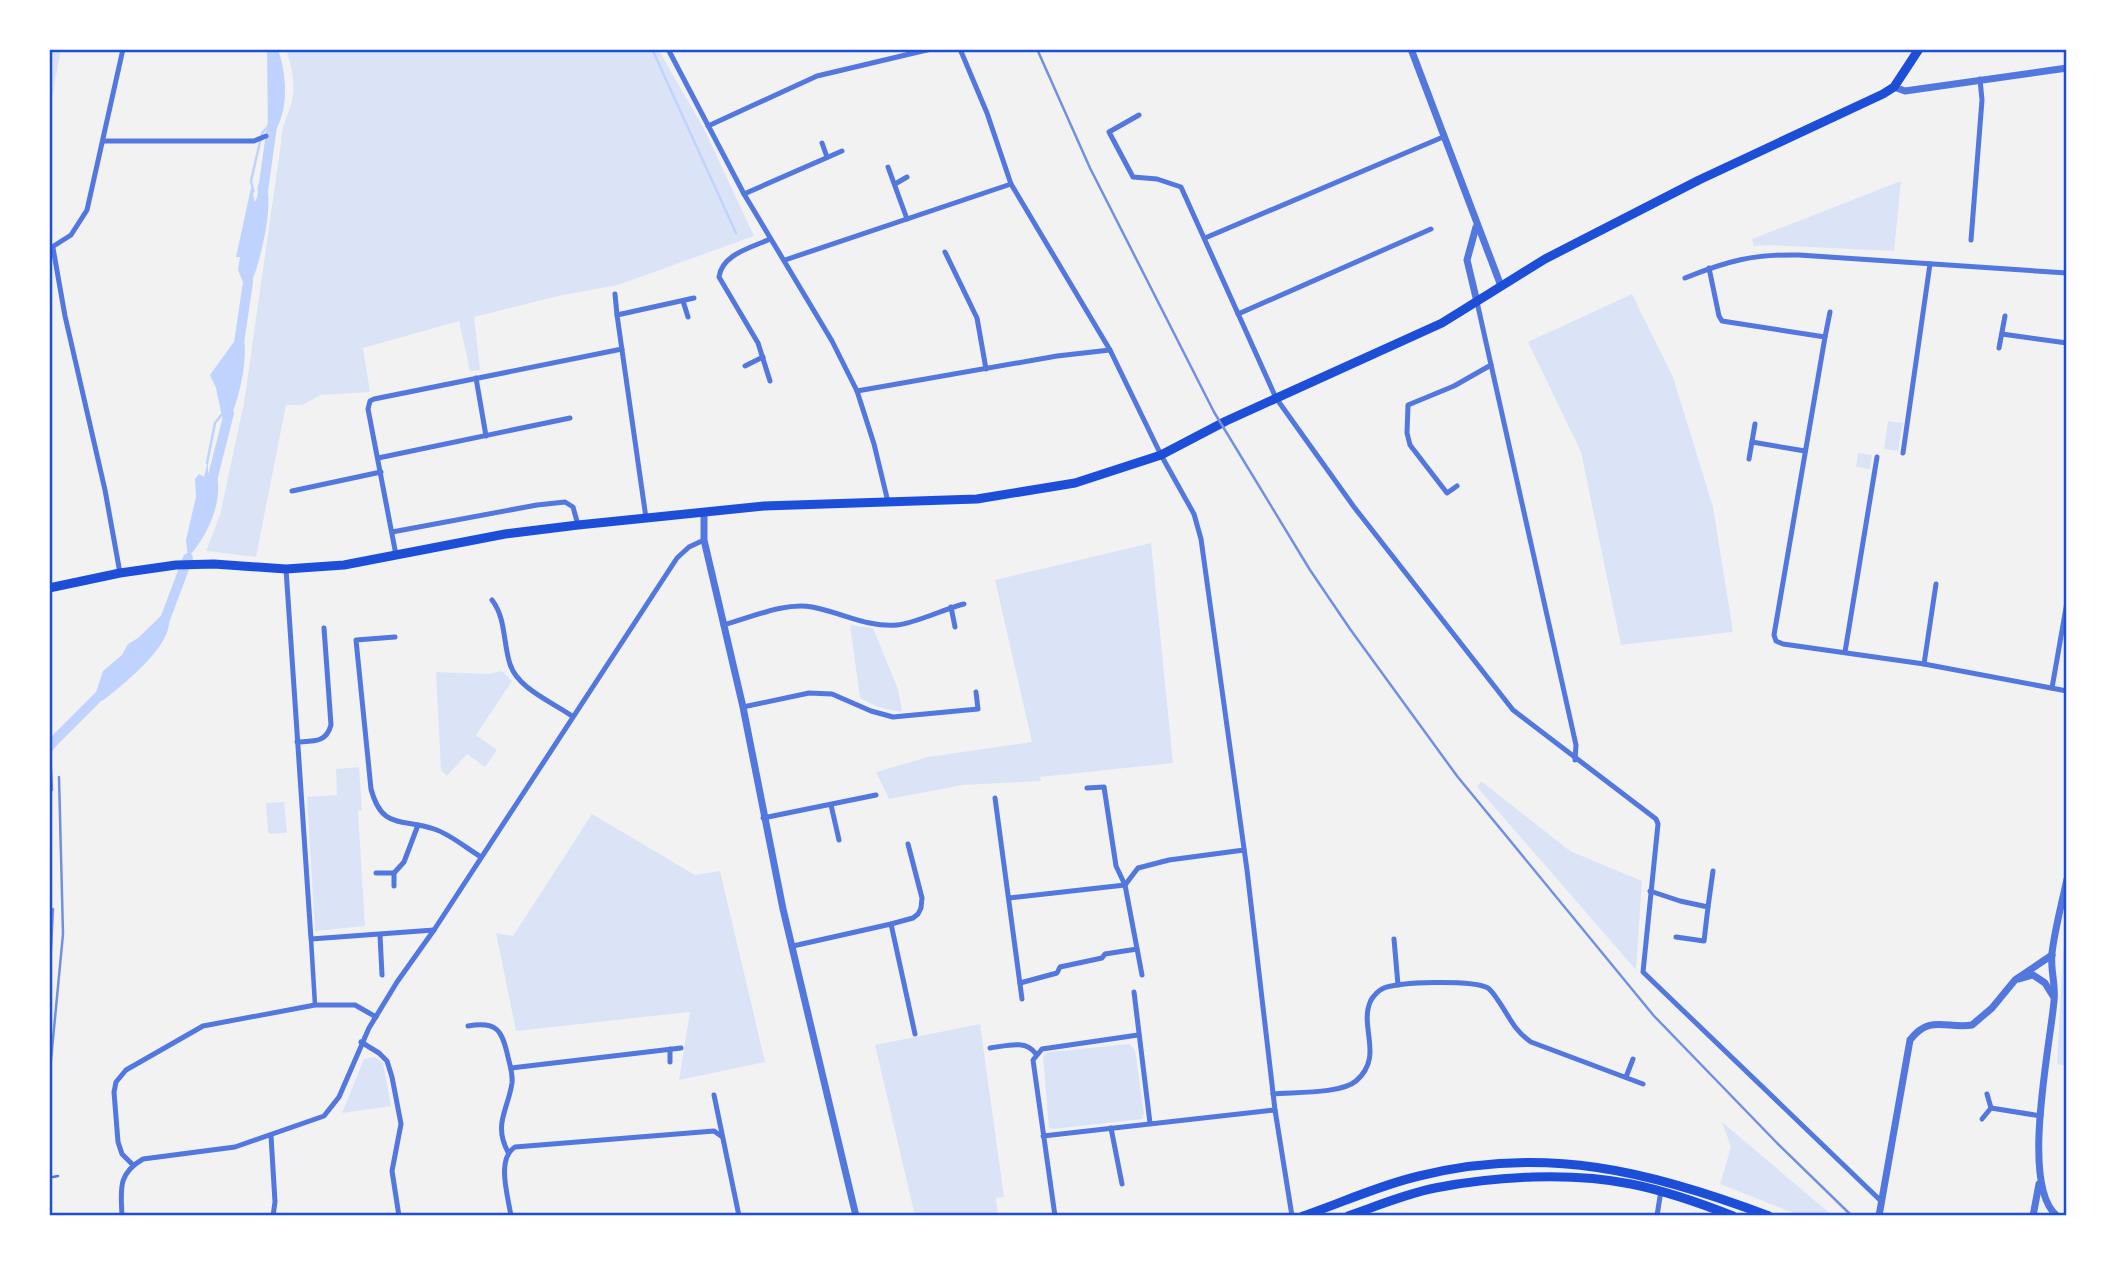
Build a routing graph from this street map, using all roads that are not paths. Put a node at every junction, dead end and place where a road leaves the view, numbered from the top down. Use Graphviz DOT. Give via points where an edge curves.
graph roads {
  1 [pos="123,49"];
  2 [pos="668,49"];
  3 [pos="931,49"];
  4 [pos="960,49"];
  5 [pos="1411,49"];
  6 [pos="1919,49"];
  7 [pos="2067,68"];
  8 [pos="1980,79"];
  9 [pos="1894,87"];
  10 [pos="1139,116"];
  11 [pos="708,126"];
  12 [pos="266,136"];
  13 [pos="1443,136"];
  14 [pos="104,141"];
  15 [pos="821,143"];
  16 [pos="842,151"];
  17 [pos="827,157"];
  18 [pos="888,167"];
  19 [pos="907,177"];
  20 [pos="895,184"];
  21 [pos="1011,184"];
  22 [pos="744,194"];
  23 [pos="907,219"];
  24 [pos="1476,226"];
  25 [pos="1431,229"];
  26 [pos="1205,238"];
  27 [pos="770,239"];
  28 [pos="1971,240"];
  29 [pos="51,249"];
  30 [pos="945,252"];
  31 [pos="785,260"];
  32 [pos="1930,264"];
  33 [pos="1709,268"];
  34 [pos="2067,274"];
  35 [pos="1685,278"];
  36 [pos="1501,286"];
  37 [pos="615,294"];
  38 [pos="694,298"];
  39 [pos="683,301"];
  40 [pos="1477,302"];
  41 [pos="1829,312"];
  42 [pos="1238,314"];
  43 [pos="617,315"];
  44 [pos="2005,316"];
  45 [pos="688,317"];
  46 [pos="2002,334"];
  47 [pos="1825,337"];
  48 [pos="2067,343"];
  49 [pos="1999,348"];
  50 [pos="622,349"];
  51 [pos="1110,350"];
  52 [pos="763,357"];
  53 [pos="1491,365"];
  54 [pos="745,366"];
  55 [pos="986,369"];
  56 [pos="476,378"];
  57 [pos="770,381"];
  58 [pos="857,391"];
  59 [pos="1276,398"];
  60 [pos="570,418"];
  61 [pos="1755,424"];
  62 [pos="486,436"];
  63 [pos="1752,442"];
  64 [pos="1805,451"];
  65 [pos="1903,453"];
  66 [pos="1161,455"];
  67 [pos="1877,457"];
  68 [pos="378,458"];
  69 [pos="1749,458"];
  70 [pos="381,472"];
  71 [pos="1457,486"];
  72 [pos="292,491"];
  73 [pos="888,502"];
  74 [pos="704,512"];
  75 [pos="646,518"];
  76 [pos="578,526"];
  77 [pos="392,532"];
  78 [pos="704,540"];
  79 [pos="396,555"];
  80 [pos="286,569"];
  81 [pos="120,573"];
  82 [pos="1936,584"];
  83 [pos="49,588"];
  84 [pos="492,600"];
  85 [pos="2067,602"];
  86 [pos="964,604"];
  87 [pos="951,607"];
  88 [pos="723,625"];
  89 [pos="955,627"];
  90 [pos="324,628"];
  91 [pos="395,637"];
  92 [pos="1845,652"];
  93 [pos="1924,664"];
  94 [pos="2052,688"];
  95 [pos="2067,691"];
  96 [pos="976,692"];
  97 [pos="743,707"];
  98 [pos="572,716"];
  99 [pos="297,742"];
  100 [pos="1575,760"];
  101 [pos="1087,788"];
  102 [pos="876,795"];
  103 [pos="995,798"];
  104 [pos="831,805"];
  105 [pos="763,818"];
  106 [pos="418,825"];
  107 [pos="839,840"];
  108 [pos="908,844"];
  109 [pos="1244,850"];
  110 [pos="481,858"];
  111 [pos="1713,871"];
  112 [pos="376,873"];
  113 [pos="394,873"];
  114 [pos="2067,879"];
  115 [pos="1125,885"];
  116 [pos="394,886"];
  117 [pos="1650,891"];
  118 [pos="1009,898"];
  119 [pos="1708,907"];
  120 [pos="891,924"];
  121 [pos="434,930"];
  122 [pos="380,935"];
  123 [pos="1676,937"];
  124 [pos="311,939"];
  125 [pos="1394,939"];
  126 [pos="793,946"];
  127 [pos="1137,948"];
  128 [pos="2052,955"];
  129 [pos="382,975"];
  130 [pos="1142,975"];
  131 [pos="2015,980"];
  132 [pos="1020,983"];
  133 [pos="1398,985"];
  134 [pos="1134,992"];
  135 [pos="2055,998"];
  136 [pos="1022,999"];
  137 [pos="315,1005"];
  138 [pos="376,1017"];
  139 [pos="468,1026"];
  140 [pos="915,1034"];
  141 [pos="1138,1035"];
  142 [pos="361,1042"];
  143 [pos="681,1048"];
  144 [pos="990,1048"];
  145 [pos="670,1049"];
  146 [pos="1036,1054"];
  147 [pos="1633,1059"];
  148 [pos="670,1062"];
  149 [pos="511,1068"];
  150 [pos="1626,1076"];
  151 [pos="1643,1084"];
  152 [pos="1273,1094"];
  153 [pos="1987,1094"];
  154 [pos="714,1095"];
  155 [pos="1991,1108"];
  156 [pos="1275,1110"];
  157 [pos="2041,1116"];
  158 [pos="1982,1119"];
  159 [pos="1150,1123"];
  160 [pos="1111,1128"];
  161 [pos="271,1136"];
  162 [pos="721,1136"];
  163 [pos="1043,1136"];
  164 [pos="508,1152"];
  165 [pos="133,1166"];
  166 [pos="58,1176"];
  167 [pos="53,1177"];
  168 [pos="1662,1180"];
  169 [pos="2040,1180"];
  170 [pos="1122,1184"];
  171 [pos="1661,1190"];
  172 [pos="1881,1200"];
  173 [pos="122,1216"];
  174 [pos="273,1216"];
  175 [pos="399,1216"];
  176 [pos="511,1216"];
  177 [pos="739,1216"];
  178 [pos="856,1216"];
  179 [pos="1055,1216"];
  180 [pos="1292,1216"];
  181 [pos="1303,1216"];
  182 [pos="1348,1216"];
  183 [pos="1657,1216"];
  184 [pos="1733,1216"];
  185 [pos="1769,1216"];
  186 [pos="1879,1216"];
  187 [pos="2034,1216"];
  188 [pos="2057,1216"];
  1 -- 14 [label="street"];
  2 -- 11 [label="street"];
  3 -- 11 [label="street" via="817,76"];
  4 -- 21 [label="street"];
  5 -- 13 [label="street"];
  6 -- 9 [label="main road"];
  7 -- 8 [label="street"];
  8 -- 9 [label="street" via="1905,92"];
  8 -- 28 [label="street"];
  9 -- 36 [label="main road" via="1687,186"];
  10 -- 26 [label="street" via="1109,132 1128,168 1138,179 1181,187"];
  11 -- 22 [label="street"];
  12 -- 14 [label="street" via="254,141"];
  13 -- 24 [label="street"];
  13 -- 26 [label="street"];
  14 -- 29 [label="street" via="87,210 71,235"];
  15 -- 17 [label="street"];
  16 -- 17 [label="street"];
  17 -- 22 [label="street"];
  18 -- 20 [label="street"];
  19 -- 20 [label="street"];
  20 -- 23 [label="street"];
  21 -- 23 [label="street"];
  21 -- 51 [label="street"];
  22 -- 27 [label="street"];
  23 -- 31 [label="street"];
  24 -- 36 [label="street"];
  24 -- 40 [label="street" via="1467,260"];
  25 -- 42 [label="street"];
  26 -- 42 [label="street"];
  27 -- 31 [label="street"];
  27 -- 52 [label="street" via="725,260 719,277"];
  29 -- 81 [label="street"];
  30 -- 55 [label="street" via="977,317"];
  31 -- 58 [label="street"];
  32 -- 33 [label="street" via="1763,254"];
  32 -- 34 [label="street"];
  32 -- 65 [label="street"];
  33 -- 35 [label="street"];
  33 -- 47 [label="street" via="1722,321"];
  36 -- 40 [label="main road"];
  37 -- 43 [label="street"];
  38 -- 39 [label="street"];
  39 -- 43 [label="street"];
  39 -- 45 [label="street"];
  40 -- 53 [label="street"];
  40 -- 59 [label="main road"];
  41 -- 47 [label="street"];
  42 -- 59 [label="street"];
  43 -- 50 [label="street"];
  44 -- 46 [label="street"];
  46 -- 48 [label="street"];
  46 -- 49 [label="street"];
  47 -- 64 [label="street"];
  50 -- 56 [label="street"];
  50 -- 75 [label="street"];
  51 -- 55 [label="street"];
  51 -- 66 [label="street"];
  52 -- 54 [label="street"];
  52 -- 57 [label="street"];
  53 -- 71 [label="street" via="1408,405 1410,444 1447,494"];
  53 -- 100 [label="street" via="1576,745"];
  55 -- 58 [label="street"];
  56 -- 62 [label="street"];
  56 -- 68 [label="street" via="374,399 368,409"];
  58 -- 73 [label="street"];
  59 -- 66 [label="main road"];
  59 -- 100 [label="street" via="1513,710"];
  60 -- 62 [label="street"];
  61 -- 63 [label="street"];
  62 -- 68 [label="street"];
  63 -- 64 [label="street"];
  63 -- 69 [label="street"];
  64 -- 92 [label="street" via="1774,635 1783,644"];
  66 -- 73 [label="main road" via="1075,483 1027,492"];
  66 -- 109 [label="street" via="1194,514 1201,539"];
  67 -- 92 [label="street"];
  68 -- 70 [label="street"];
  70 -- 72 [label="street"];
  70 -- 77 [label="street"];
  73 -- 74 [label="main road"];
  74 -- 75 [label="main road"];
  74 -- 78 [label="street"];
  75 -- 76 [label="main road"];
  76 -- 77 [label="street" via="573,507 565,502"];
  76 -- 79 [label="main road" via="505,534"];
  77 -- 79 [label="street"];
  78 -- 88 [label="street"];
  78 -- 98 [label="street" via="677,558"];
  79 -- 80 [label="main road"];
  80 -- 81 [label="main road" via="176,565"];
  80 -- 99 [label="street"];
  81 -- 83 [label="main road"];
  82 -- 93 [label="street"];
  84 -- 98 [label="street" via="499,609 510,666 521,682"];
  85 -- 94 [label="street"];
  86 -- 87 [label="street"];
  87 -- 88 [label="street" via="897,625 800,606"];
  87 -- 89 [label="street"];
  88 -- 97 [label="street"];
  90 -- 99 [label="street" via="331,725 323,739"];
  91 -- 106 [label="street" via="356,640 371,789 376,808 393,821"];
  92 -- 93 [label="street"];
  93 -- 94 [label="street"];
  94 -- 95 [label="street"];
  96 -- 97 [label="street" via="978,709 893,717 832,694 809,693"];
  97 -- 105 [label="street"];
  98 -- 110 [label="street"];
  99 -- 124 [label="street"];
  100 -- 117 [label="street" via="1656,820"];
  101 -- 115 [label="street" via="1104,787 1116,866"];
  102 -- 104 [label="street"];
  103 -- 118 [label="street"];
  104 -- 105 [label="street"];
  104 -- 107 [label="street"];
  105 -- 126 [label="street"];
  106 -- 110 [label="street" via="437,830"];
  106 -- 113 [label="street" via="404,862"];
  108 -- 120 [label="street" via="921,908 913,918"];
  109 -- 115 [label="street" via="1138,868"];
  109 -- 152 [label="street"];
  110 -- 121 [label="street"];
  111 -- 119 [label="street"];
  112 -- 113 [label="street"];
  113 -- 116 [label="street"];
  114 -- 128 [label="street"];
  115 -- 118 [label="street"];
  115 -- 127 [label="street"];
  117 -- 119 [label="street"];
  117 -- 172 [label="street" via="1643,972"];
  118 -- 132 [label="street"];
  119 -- 123 [label="street" via="1704,941"];
  120 -- 126 [label="street"];
  120 -- 140 [label="street"];
  121 -- 122 [label="street"];
  121 -- 138 [label="street"];
  122 -- 124 [label="street"];
  122 -- 129 [label="street"];
  124 -- 137 [label="street"];
  125 -- 133 [label="street"];
  126 -- 178 [label="street"];
  127 -- 130 [label="street"];
  127 -- 132 [label="street" via="1060,967 1057,973"];
  128 -- 131 [label="street"];
  128 -- 135 [label="street"];
  131 -- 135 [label="street" via="2033,975"];
  131 -- 172 [label="street" via="1972,1025 1926,1026 1910,1040"];
  132 -- 136 [label="street"];
  133 -- 150 [label="street" via="1468,982 1487,988 1531,1042"];
  133 -- 152 [label="street" via="1383,988 1371,1001 1372,1053 1359,1078 1341,1088"];
  134 -- 141 [label="street"];
  135 -- 157 [label="street"];
  137 -- 138 [label="street" via="355,1005"];
  137 -- 165 [label="street" via="203,1026 121,1075 114,1092 118,1142"];
  138 -- 142 [label="street"];
  139 -- 149 [label="street" via="488,1024 500,1030"];
  141 -- 146 [label="street" via="1042,1049"];
  141 -- 159 [label="street"];
  142 -- 161 [label="street" via="333,1107 324,1116"];
  142 -- 175 [label="street" via="379,1052 393,1077 401,1124 392,1171"];
  143 -- 145 [label="street"];
  144 -- 146 [label="street" via="1024,1044"];
  145 -- 148 [label="street"];
  145 -- 149 [label="street"];
  146 -- 163 [label="street"];
  147 -- 150 [label="street"];
  149 -- 164 [label="street" via="512,1082 500,1123"];
  150 -- 151 [label="street"];
  152 -- 156 [label="street"];
  153 -- 155 [label="street"];
  154 -- 162 [label="street"];
  155 -- 157 [label="street"];
  155 -- 158 [label="street"];
  156 -- 159 [label="street"];
  156 -- 180 [label="street"];
  157 -- 169 [label="street"];
  159 -- 160 [label="street"];
  160 -- 163 [label="street"];
  160 -- 170 [label="street"];
  161 -- 165 [label="street" via="235,1147 150,1157"];
  161 -- 174 [label="street"];
  162 -- 164 [label="street" via="714,1131 516,1147"];
  162 -- 177 [label="street"];
  163 -- 179 [label="street"];
  164 -- 176 [label="street" via="504,1162"];
  165 -- 173 [label="street" via="123,1177"];
  166 -- 167 [label="lane"];
  168 -- 171 [label="main road"];
  168 -- 181 [label="main road" via="1573,1163 1489,1164 1419,1176"];
  168 -- 185 [label="main road"];
  169 -- 187 [label="street"];
  169 -- 188 [label="street" via="2045,1202"];
  171 -- 182 [label="main road" via="1550,1178 1471,1182 1404,1196"];
  171 -- 183 [label="street"];
  171 -- 184 [label="main road"];
  172 -- 186 [label="street"];
}
